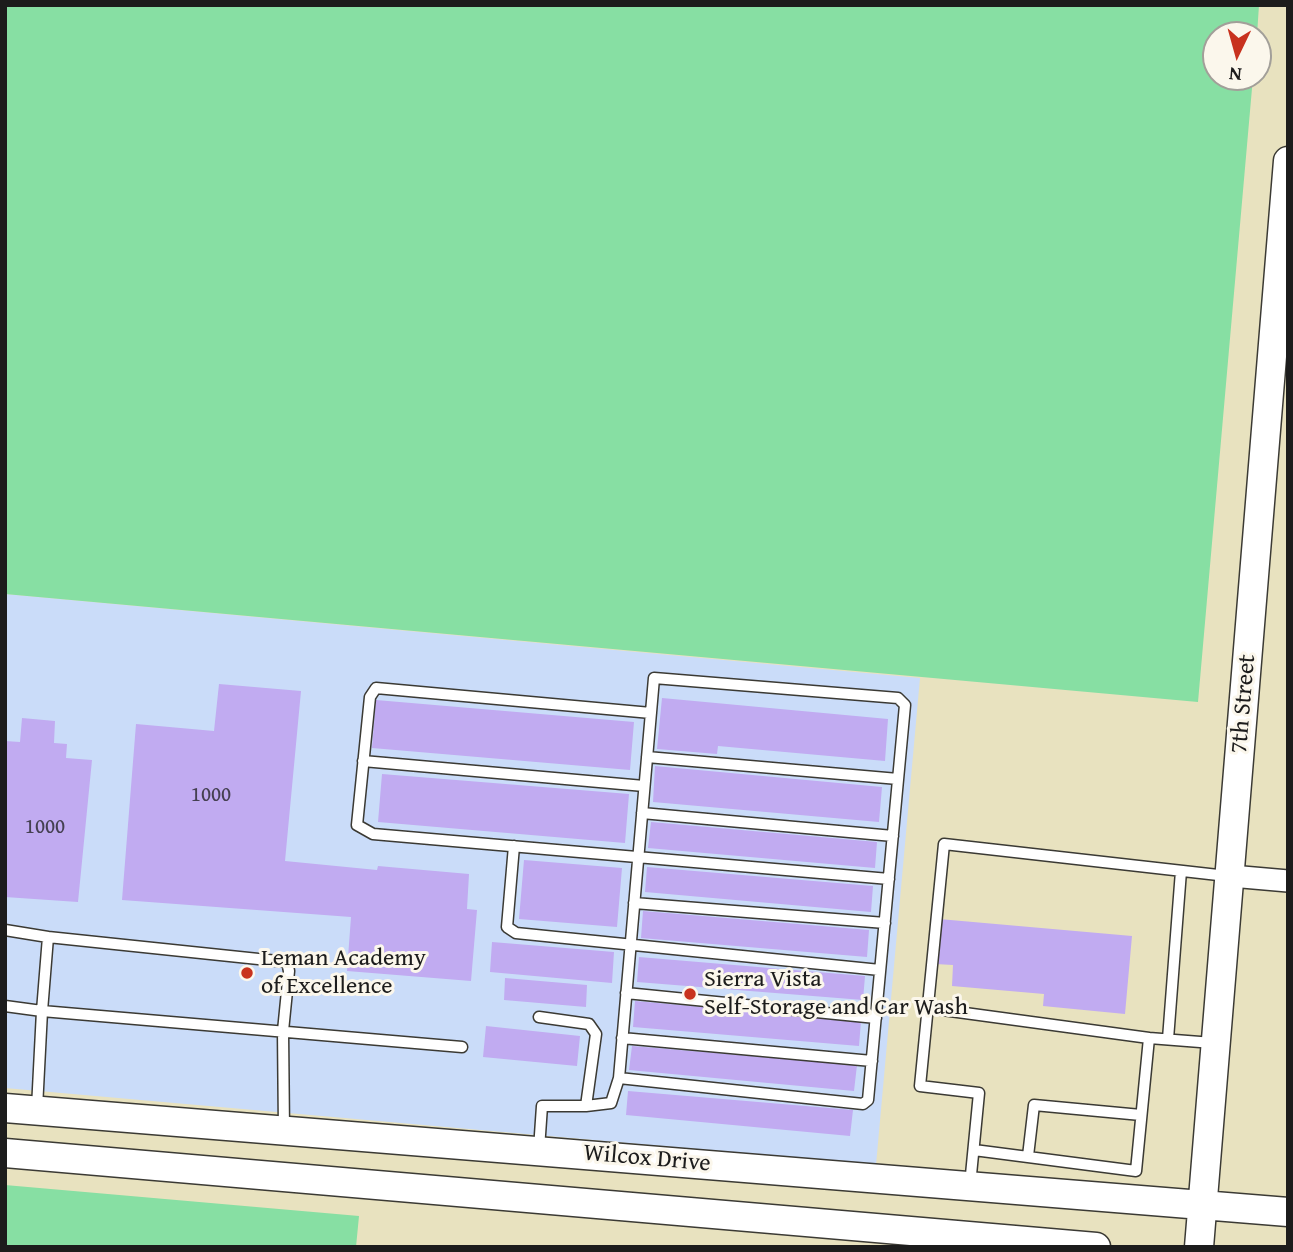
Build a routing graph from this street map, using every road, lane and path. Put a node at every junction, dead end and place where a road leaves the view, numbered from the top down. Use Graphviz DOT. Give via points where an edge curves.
graph roads {
  1 [pos="1287,174"];
  2 [pos="650,713"];
  3 [pos="647,757"];
  4 [pos="363,761"];
  5 [pos="898,779"];
  6 [pos="644,786"];
  7 [pos="642,813"];
  8 [pos="892,836"];
  9 [pos="514,846"];
  10 [pos="638,857"];
  11 [pos="1181,871"];
  12 [pos="1231,876"];
  13 [pos="889,879"];
  14 [pos="1288,881"];
  15 [pos="634,903"];
  16 [pos="885,923"];
  17 [pos="5,930"];
  18 [pos="48,937"];
  19 [pos="630,945"];
  20 [pos="880,970"];
  21 [pos="626,993"];
  22 [pos="5,1006"];
  23 [pos="928,1008"];
  24 [pos="42,1011"];
  25 [pos="539,1017"];
  26 [pos="876,1018"];
  27 [pos="284,1031"];
  28 [pos="622,1038"];
  29 [pos="1149,1038"];
  30 [pos="1168,1040"];
  31 [pos="1216,1043"];
  32 [pos="462,1047"];
  33 [pos="872,1061"];
  34 [pos="619,1079"];
  35 [pos="586,1106"];
  36 [pos="5,1108"];
  37 [pos="37,1111"];
  38 [pos="1141,1115"];
  39 [pos="284,1130"];
  40 [pos="974,1150"];
  41 [pos="539,1151"];
  42 [pos="5,1153"];
  43 [pos="1028,1156"];
  44 [pos="970,1185"];
  45 [pos="1202,1203"];
  46 [pos="1288,1212"];
  47 [pos="1096,1247"];
  48 [pos="1199,1247"];
  1 -- 12 [label="street, 7th Street"];
  2 -- 3 [label="lane"];
  2 -- 4 [label="lane" via="376,688 370,696"];
  2 -- 5 [label="lane" via="654,678 898,698 905,705"];
  3 -- 5 [label="lane"];
  3 -- 6 [label="lane"];
  4 -- 6 [label="lane"];
  4 -- 9 [label="lane" via="357,825 364,831"];
  5 -- 8 [label="lane"];
  6 -- 7 [label="lane"];
  7 -- 8 [label="lane"];
  7 -- 10 [label="lane"];
  8 -- 13 [label="lane"];
  9 -- 10 [label="lane"];
  9 -- 19 [label="lane" via="507,927 516,933"];
  10 -- 13 [label="lane"];
  10 -- 15 [label="lane"];
  11 -- 12 [label="lane"];
  11 -- 23 [label="lane" via="944,844"];
  11 -- 30 [label="lane"];
  12 -- 14 [label="street"];
  12 -- 31 [label="street, 7th Street"];
  13 -- 16 [label="lane"];
  15 -- 16 [label="lane"];
  15 -- 19 [label="lane"];
  16 -- 20 [label="lane"];
  17 -- 18 [label="lane"];
  18 -- 24 [label="lane"];
  18 -- 27 [label="lane" via="287,962"];
  19 -- 20 [label="lane"];
  19 -- 21 [label="lane"];
  20 -- 26 [label="lane"];
  21 -- 26 [label="lane"];
  21 -- 28 [label="lane"];
  22 -- 24 [label="lane"];
  23 -- 29 [label="lane"];
  23 -- 40 [label="lane" via="920,1086 979,1093"];
  24 -- 27 [label="lane"];
  24 -- 37 [label="lane"];
  25 -- 35 [label="lane" via="589,1024 596,1034"];
  26 -- 33 [label="lane"];
  27 -- 32 [label="lane"];
  27 -- 39 [label="lane"];
  28 -- 33 [label="lane"];
  28 -- 34 [label="lane"];
  29 -- 30 [label="lane"];
  29 -- 38 [label="lane"];
  30 -- 31 [label="lane"];
  31 -- 45 [label="street, 7th Street"];
  33 -- 34 [label="lane" via="868,1100 863,1104"];
  34 -- 35 [label="lane" via="611,1103"];
  35 -- 41 [label="lane" via="542,1106"];
  36 -- 37 [label="street, Wilcox Drive"];
  37 -- 39 [label="street, Wilcox Drive"];
  38 -- 43 [label="lane" via="1034,1105"];
  38 -- 43 [label="lane" via="1136,1171"];
  39 -- 41 [label="street, Wilcox Drive"];
  40 -- 43 [label="lane"];
  40 -- 44 [label="lane"];
  41 -- 44 [label="street, Wilcox Drive"];
  42 -- 47 [label="street, Wilcox Drive"];
  44 -- 45 [label="street, Wilcox Drive"];
  45 -- 46 [label="street, Wilcox Drive"];
  45 -- 48 [label="street, 7th Street"];
}
